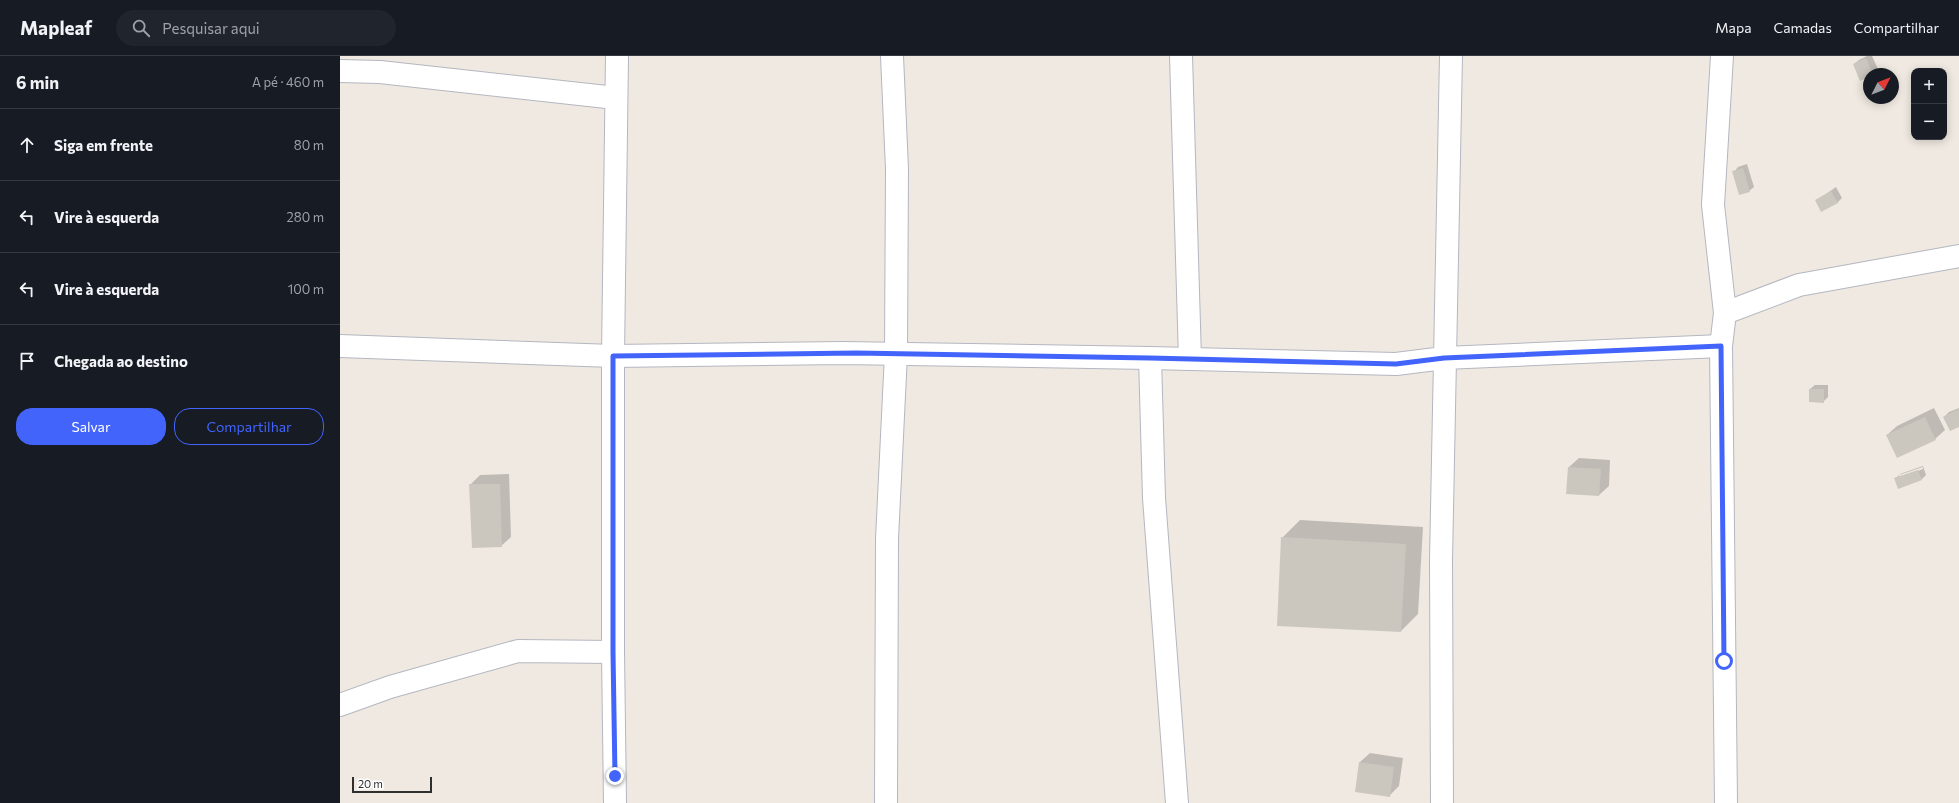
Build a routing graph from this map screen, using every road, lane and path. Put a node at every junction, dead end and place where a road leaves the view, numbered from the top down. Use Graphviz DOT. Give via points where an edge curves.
graph roads {
  1 [pos="617,56"];
  2 [pos="892,56"];
  3 [pos="1181,56"];
  4 [pos="1451,56"];
  5 [pos="1722,56"];
  6 [pos="340,71"];
  7 [pos="616,98"];
  8 [pos="1959,256"];
  9 [pos="1725,313"];
  10 [pos="340,346"];
  11 [pos="1721,346"];
  12 [pos="896,354"];
  13 [pos="613,356"];
  14 [pos="1150,358"];
  15 [pos="1444,358"];
  16 [pos="1190,359"];
  17 [pos="613,652"];
  18 [pos="340,705"];
  19 [pos="615,803"];
  20 [pos="886,803"];
  21 [pos="1177,803"];
  22 [pos="1442,803"];
  23 [pos="1726,803"];
  1 -- 7 [label="street"];
  2 -- 12 [label="street" via="897,169"];
  3 -- 16 [label="street"];
  4 -- 15 [label="street"];
  5 -- 9 [label="street" via="1714,205"];
  6 -- 7 [label="street" via="380,72"];
  7 -- 13 [label="street"];
  8 -- 9 [label="street" via="1799,285"];
  9 -- 11 [label="street"];
  10 -- 13 [label="street"];
  11 -- 15 [label="street"];
  11 -- 23 [label="street"];
  12 -- 13 [label="street"];
  12 -- 14 [label="street"];
  12 -- 20 [label="street" via="888,538"];
  13 -- 17 [label="street"];
  14 -- 16 [label="street"];
  14 -- 21 [label="street" via="1154,498"];
  15 -- 16 [label="street" via="1396,364"];
  15 -- 22 [label="street" via="1441,560"];
  17 -- 18 [label="street" via="518,651 390,687"];
  17 -- 19 [label="street"];
}
